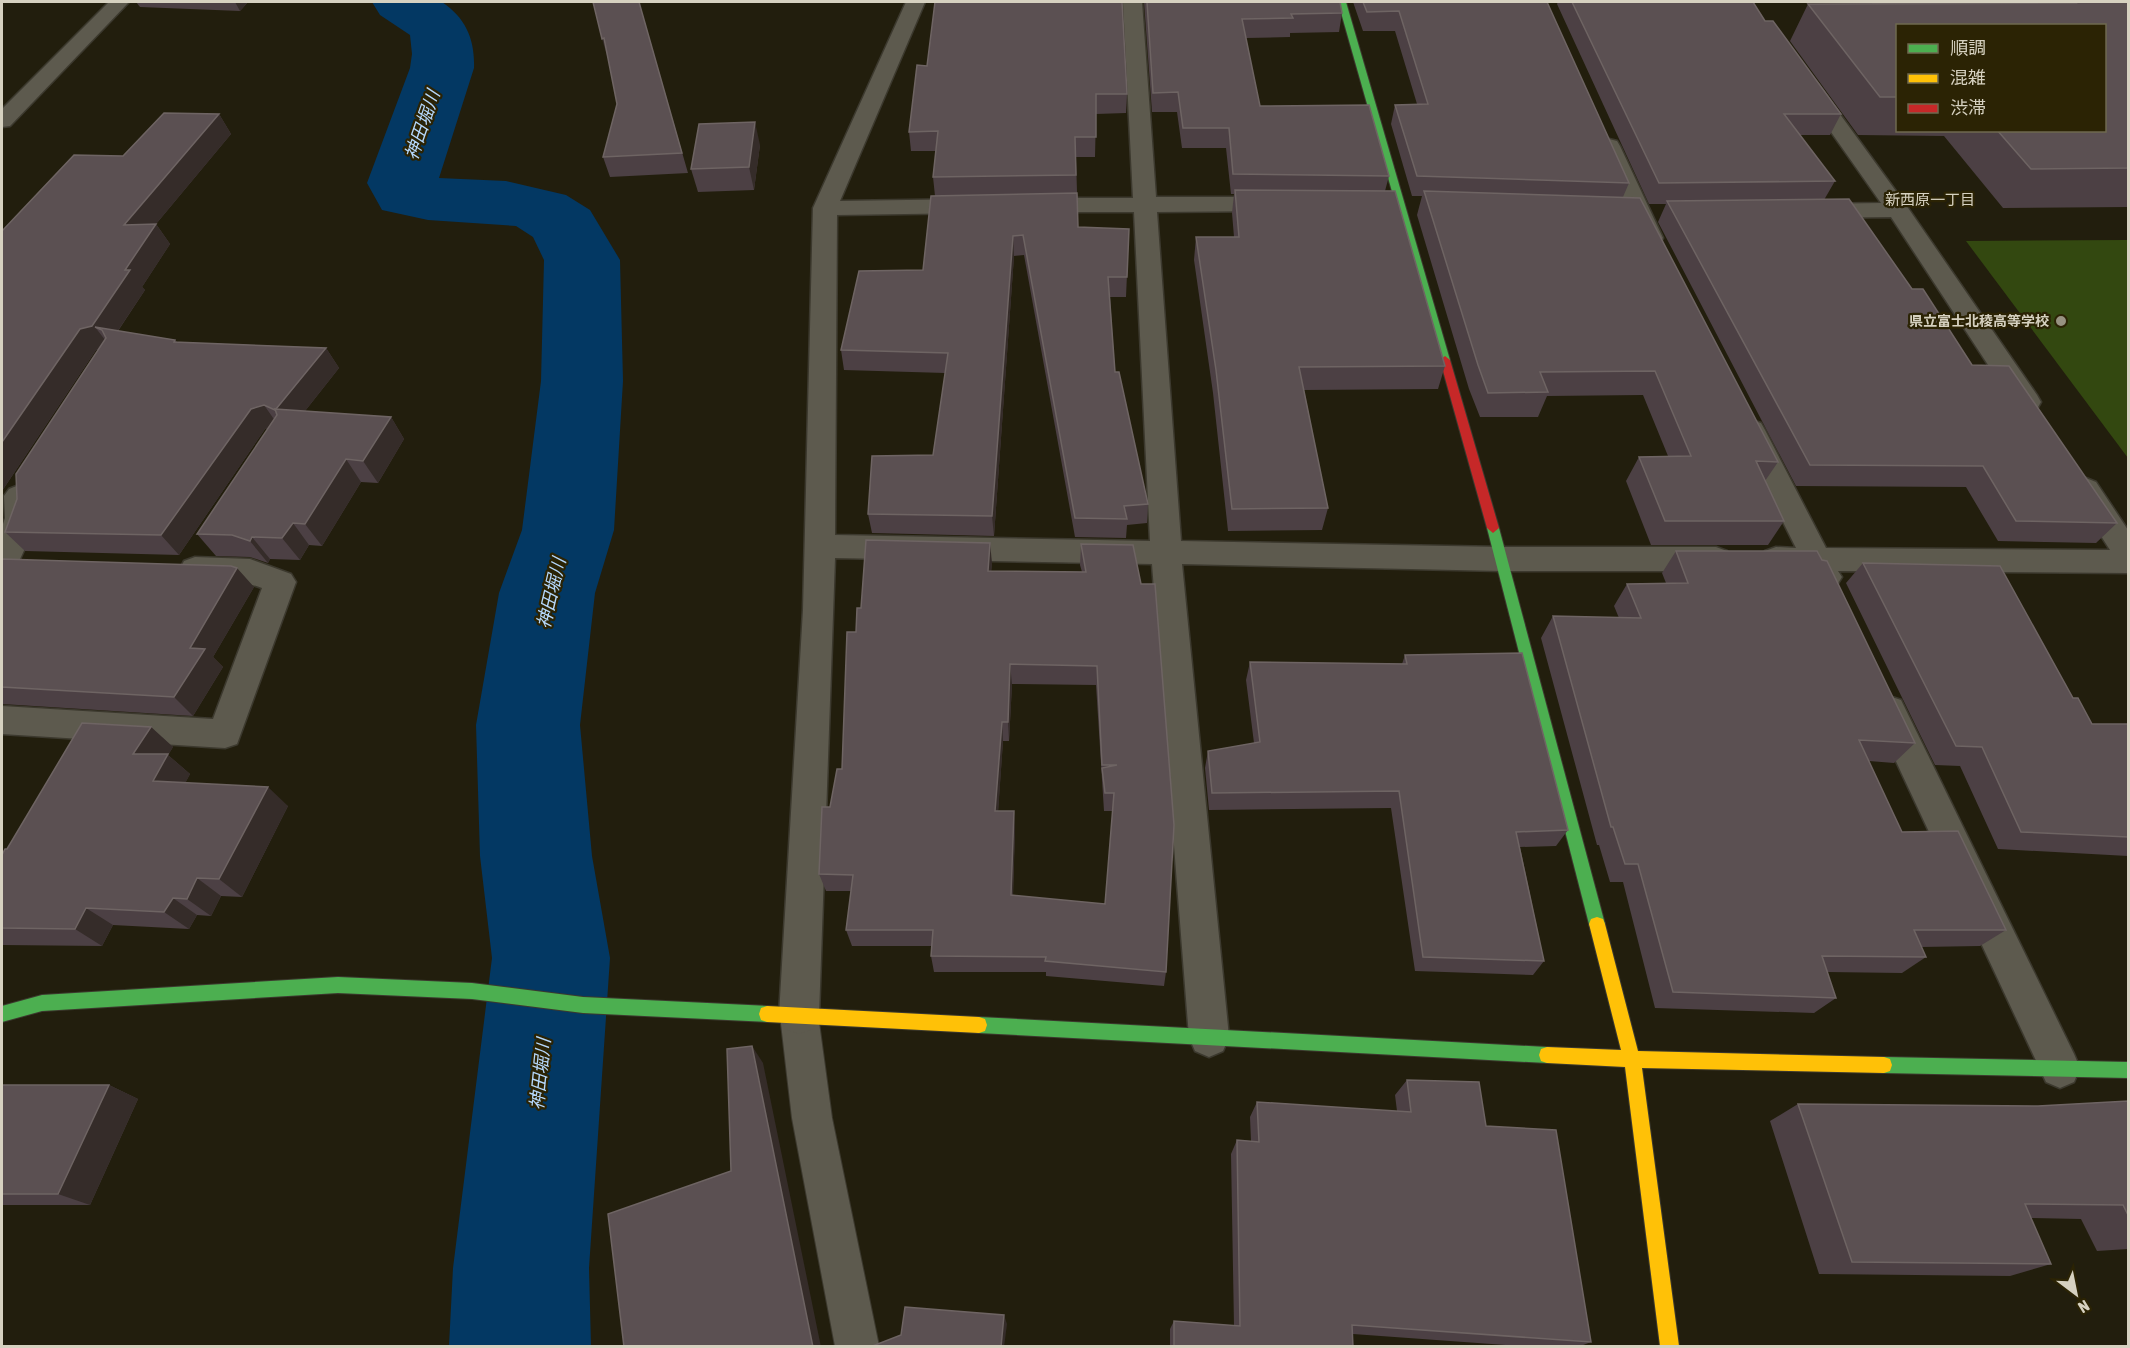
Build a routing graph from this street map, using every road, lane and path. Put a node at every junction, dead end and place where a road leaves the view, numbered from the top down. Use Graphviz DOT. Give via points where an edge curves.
graph roads {
  1 [pos="119,2"];
  2 [pos="915,2"];
  3 [pos="1133,2"];
  4 [pos="1342,2"];
  5 [pos="1796,68"];
  6 [pos="1596,118"];
  7 [pos="2,121"];
  8 [pos="1146,203"];
  9 [pos="1295,204"];
  10 [pos="992,205"];
  11 [pos="1015,205"];
  12 [pos="825,208"];
  13 [pos="1898,210"];
  14 [pos="1792,211"];
  15 [pos="1666,266"];
  16 [pos="1736,402"];
  17 [pos="2043,425"];
  18 [pos="31,472"];
  19 [pos="2076,474"];
  20 [pos="208,541"];
  21 [pos="820,546"];
  22 [pos="1166,552"];
  23 [pos="2128,553"];
  24 [pos="1502,559"];
  25 [pos="1817,559"];
  26 [pos="2128,562"];
  27 [pos="2,565"];
  28 [pos="37,565"];
  29 [pos="1837,601"];
  30 [pos="1878,686"];
  31 [pos="2,720"];
  32 [pos="2,1014"];
  33 [pos="800,1015"];
  34 [pos="1209,1037"];
  35 [pos="1632,1059"];
  36 [pos="2060,1068"];
  37 [pos="2128,1070"];
  38 [pos="857,1347"];
  39 [pos="1670,1347"];
  1 -- 7 [label="street"];
  2 -- 12 [label="street"];
  3 -- 8 [label="street"];
  4 -- 24 [label="street"];
  5 -- 13 [label="street"];
  6 -- 15 [label="street"];
  8 -- 9 [label="street"];
  8 -- 11 [label="street"];
  8 -- 22 [label="street"];
  10 -- 12 [label="street"];
  12 -- 21 [label="street"];
  13 -- 14 [label="street"];
  13 -- 17 [label="street"];
  16 -- 25 [label="street"];
  18 -- 27 [label="street" via="18,492 20,518"];
  19 -- 23 [label="street"];
  20 -- 31 [label="street" via="177,569 250,571 280,582 225,734"];
  21 -- 22 [label="street"];
  21 -- 33 [label="street"];
  22 -- 24 [label="street"];
  22 -- 34 [label="street"];
  24 -- 25 [label="street"];
  24 -- 35 [label="street"];
  25 -- 26 [label="street"];
  25 -- 29 [label="street"];
  27 -- 28 [label="street"];
  30 -- 36 [label="street"];
  32 -- 33 [label="street" via="42,1003 338,985 472,991 582,1005"];
  33 -- 34 [label="street"];
  33 -- 38 [label="lane" via="812,1118"];
  34 -- 35 [label="street"];
  35 -- 36 [label="street"];
  35 -- 39 [label="street"];
  36 -- 37 [label="street"];
}
